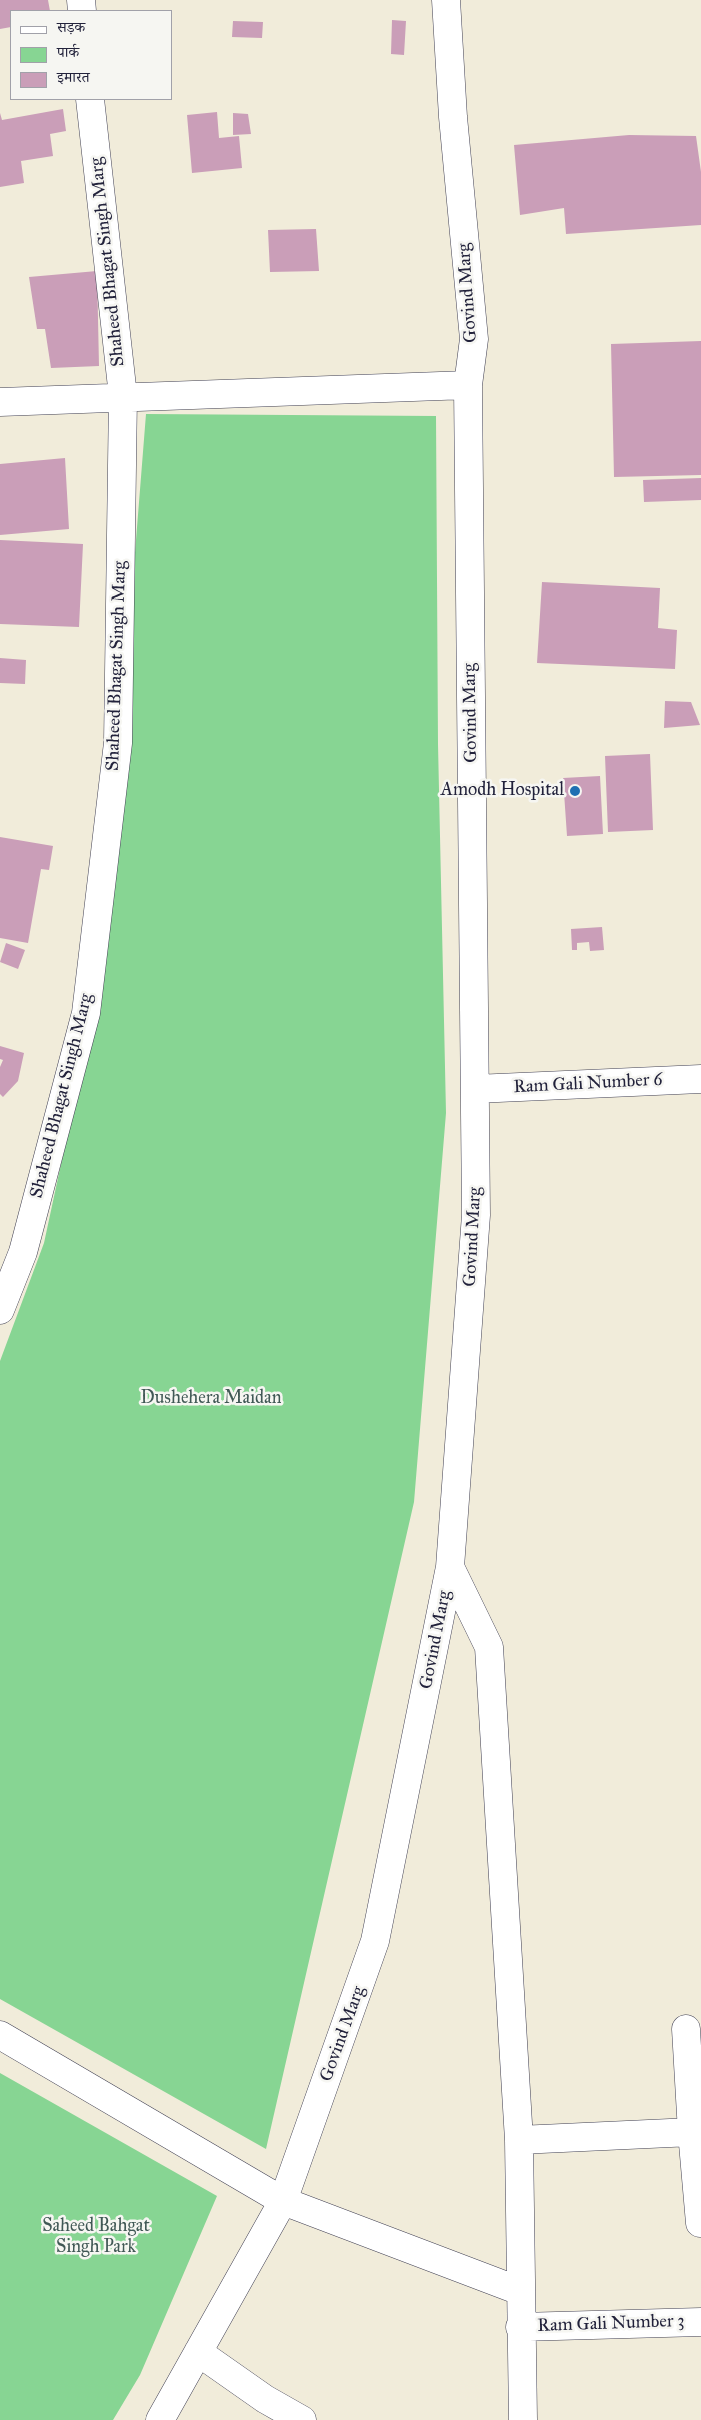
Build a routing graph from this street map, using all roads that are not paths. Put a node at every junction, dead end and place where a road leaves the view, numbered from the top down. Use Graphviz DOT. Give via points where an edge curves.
graph roads {
  1 [pos="446,0"];
  2 [pos="90,100"];
  3 [pos="468,385"];
  4 [pos="123,396"];
  5 [pos="0,402"];
  6 [pos="701,1079"];
  7 [pos="475,1089"];
  8 [pos="0,1310"];
  9 [pos="450,1567"];
  10 [pos="686,2029"];
  11 [pos="0,2035"];
  12 [pos="692,2132"];
  13 [pos="519,2140"];
  14 [pos="283,2201"];
  15 [pos="700,2223"];
  16 [pos="520,2291"];
  17 [pos="701,2322"];
  18 [pos="520,2327"];
  19 [pos="198,2352"];
  20 [pos="160,2420"];
  21 [pos="302,2420"];
  22 [pos="523,2420"];
  1 -- 3 [label="street, Govind Marg" via="453,117 474,339"];
  2 -- 4 [label="street, Shaheed Bhagat Singh Marg"];
  3 -- 4 [label="street"];
  3 -- 7 [label="street, Govind Marg"];
  4 -- 5 [label="street"];
  4 -- 8 [label="street, Shaheed Bhagat Singh Marg" via="118,744 86,1013 23,1252"];
  6 -- 7 [label="street, Ram Gali Number 6"];
  7 -- 9 [label="street, Govind Marg" via="476,1215"];
  9 -- 13 [label="street" via="489,1647"];
  9 -- 14 [label="street, Govind Marg" via="376,1942"];
  10 -- 12 [label="street"];
  11 -- 14 [label="street"];
  12 -- 13 [label="street"];
  12 -- 15 [label="street"];
  13 -- 16 [label="street"];
  14 -- 16 [label="street"];
  14 -- 19 [label="street, Govind Marg"];
  16 -- 18 [label="street"];
  17 -- 18 [label="street, Ram Gali Number 3"];
  18 -- 22 [label="street"];
  19 -- 20 [label="street, Govind Marg"];
  19 -- 21 [label="street" via="265,2399"];
}
